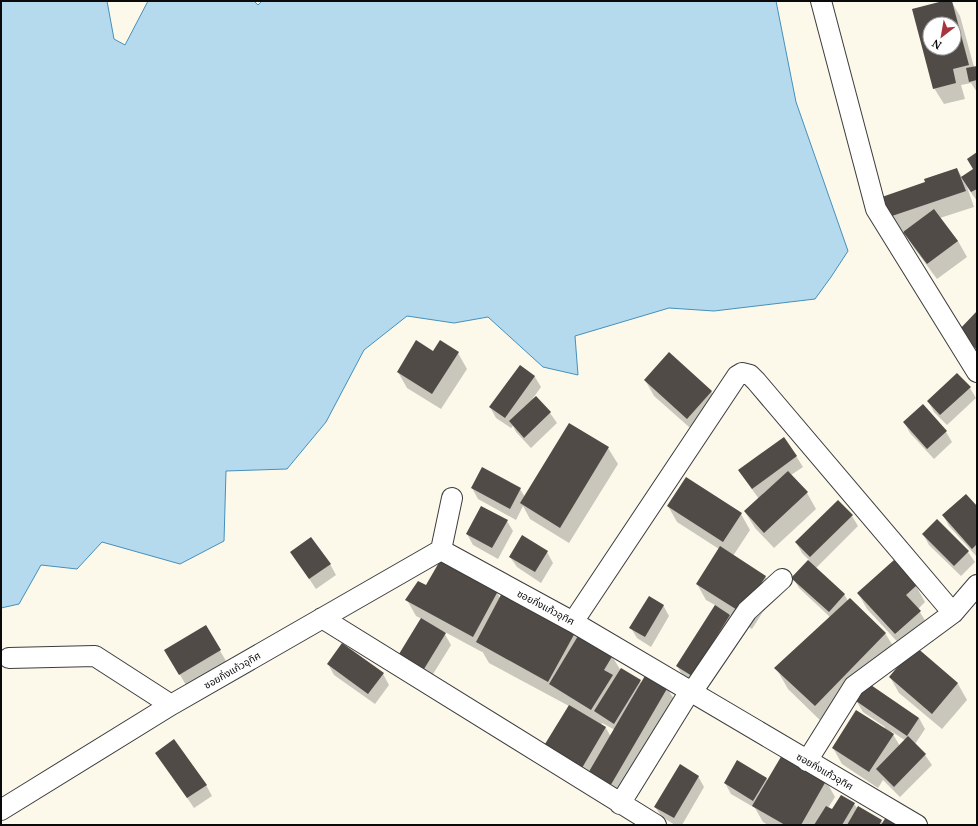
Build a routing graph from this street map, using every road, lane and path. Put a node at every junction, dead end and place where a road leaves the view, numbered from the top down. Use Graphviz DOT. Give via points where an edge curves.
graph roads {
  1 [pos="821,1"];
  2 [pos="977,372"];
  3 [pos="452,498"];
  4 [pos="441,550"];
  5 [pos="782,579"];
  6 [pos="977,585"];
  7 [pos="953,613"];
  8 [pos="322,618"];
  9 [pos="573,622"];
  10 [pos="9,658"];
  11 [pos="691,691"];
  12 [pos="171,705"];
  13 [pos="807,761"];
  14 [pos="620,804"];
  15 [pos="1,810"];
  16 [pos="656,825"];
  17 [pos="917,825"];
  1 -- 2 [label="street" via="876,209"];
  3 -- 4 [label="street"];
  4 -- 8 [label="street, ซอยกิ่งแก้วอุทิศ"];
  4 -- 9 [label="street, ซอยกิ่งแก้วอุทิศ"];
  5 -- 11 [label="street" via="747,611"];
  6 -- 7 [label="street"];
  7 -- 9 [label="street" via="756,381 750,375 742,373 731,384"];
  7 -- 13 [label="street" via="854,686"];
  8 -- 12 [label="street, ซอยกิ่งแก้วอุทิศ"];
  8 -- 14 [label="street"];
  9 -- 11 [label="street, ซอยกิ่งแก้วอุทิศ"];
  10 -- 12 [label="street" via="94,656"];
  11 -- 13 [label="street, ซอยกิ่งแก้วอุทิศ"];
  11 -- 14 [label="street"];
  12 -- 15 [label="street, ซอยกิ่งแก้วอุทิศ"];
  13 -- 17 [label="street, ซอยกิ่งแก้วอุทิศ"];
  14 -- 16 [label="street"];
}
